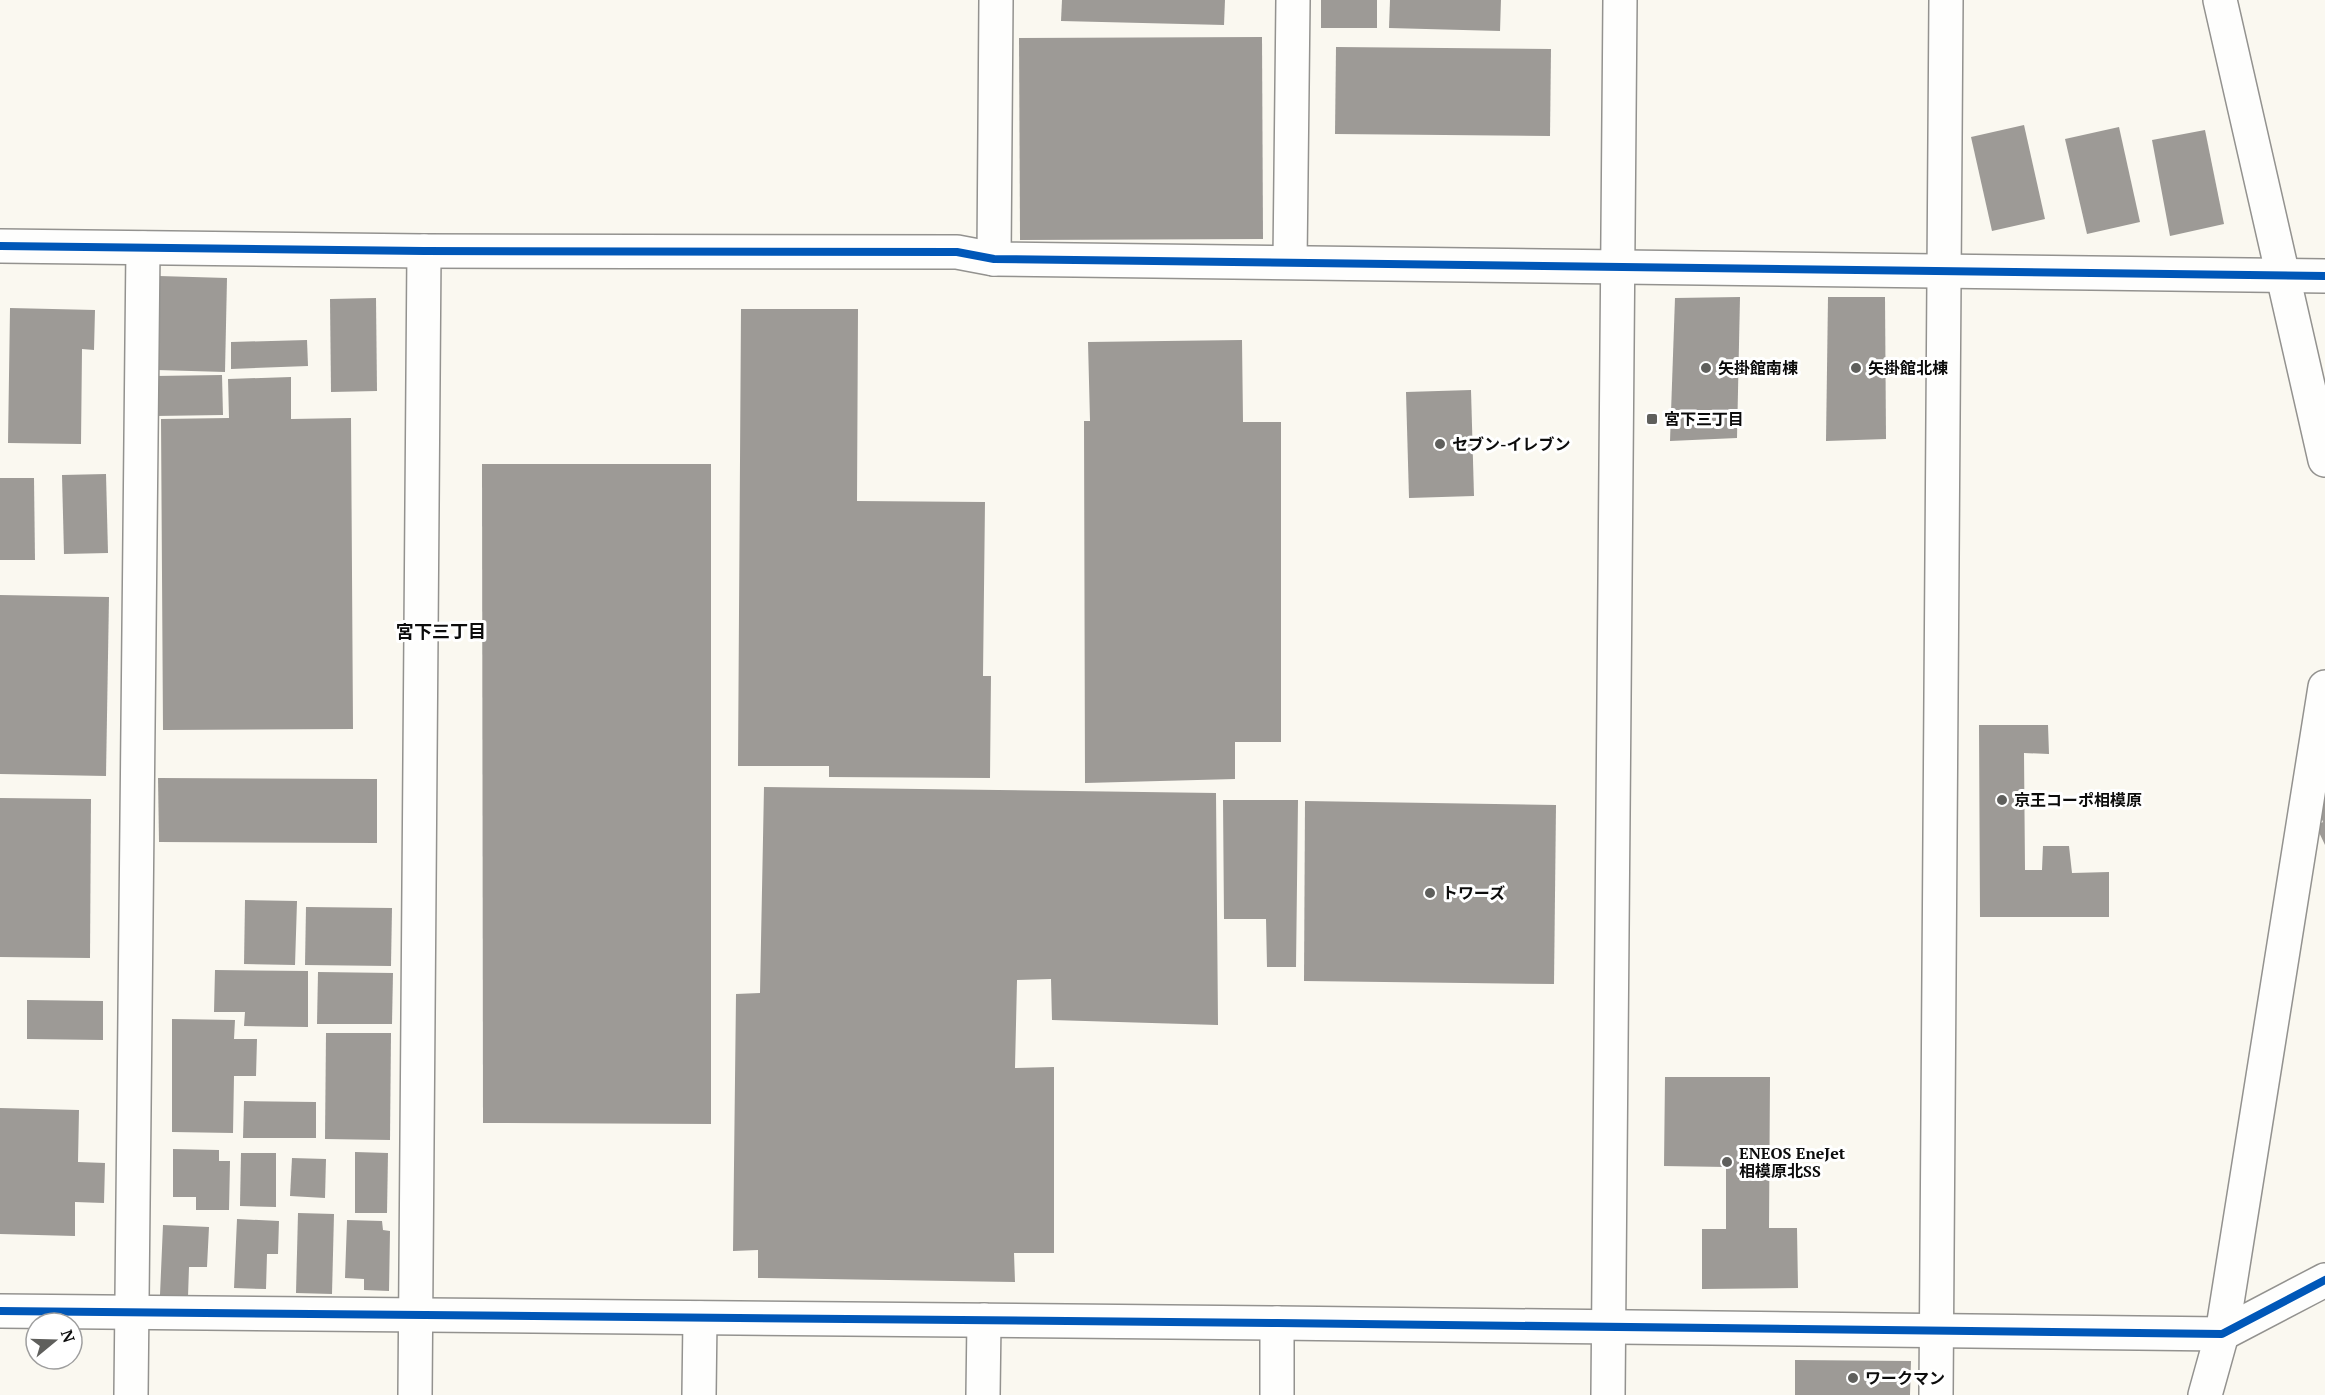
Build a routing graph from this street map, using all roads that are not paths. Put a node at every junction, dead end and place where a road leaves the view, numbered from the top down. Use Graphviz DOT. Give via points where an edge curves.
graph roads {
  1 [pos="996,0"];
  2 [pos="1293,0"];
  3 [pos="1620,0"];
  4 [pos="1946,0"];
  5 [pos="2220,0"];
  6 [pos="0,246"];
  7 [pos="143,248"];
  8 [pos="424,251"];
  9 [pos="994,259"];
  10 [pos="1290,262"];
  11 [pos="1617,268"];
  12 [pos="1944,271"];
  13 [pos="2325,276"];
  14 [pos="2285,277"];
  15 [pos="2325,460"];
  16 [pos="2325,687"];
  17 [pos="2325,1280"];
  18 [pos="0,1311"];
  19 [pos="132,1313"];
  20 [pos="416,1315"];
  21 [pos="700,1318"];
  22 [pos="984,1320"];
  23 [pos="1277,1323"];
  24 [pos="1608,1327"];
  25 [pos="1937,1332"];
  26 [pos="2222,1334"];
  27 [pos="131,1395"];
  28 [pos="416,1395"];
  29 [pos="699,1395"];
  30 [pos="983,1395"];
  31 [pos="1277,1395"];
  32 [pos="1608,1395"];
  33 [pos="1936,1395"];
  34 [pos="2205,1395"];
  1 -- 9 [label="street"];
  2 -- 10 [label="street"];
  3 -- 11 [label="street"];
  4 -- 12 [label="street"];
  5 -- 14 [label="street"];
  6 -- 7 [label="street"];
  7 -- 8 [label="street"];
  7 -- 19 [label="street"];
  8 -- 9 [label="street" via="957,252"];
  8 -- 20 [label="street"];
  9 -- 10 [label="street"];
  10 -- 11 [label="street"];
  11 -- 12 [label="street"];
  11 -- 24 [label="street"];
  12 -- 14 [label="street"];
  12 -- 25 [label="street"];
  13 -- 14 [label="street"];
  14 -- 15 [label="street"];
  16 -- 26 [label="street"];
  17 -- 26 [label="street"];
  18 -- 19 [label="street"];
  19 -- 20 [label="street"];
  19 -- 27 [label="street"];
  20 -- 21 [label="street"];
  20 -- 28 [label="street"];
  21 -- 22 [label="street"];
  21 -- 29 [label="street"];
  22 -- 23 [label="street"];
  22 -- 30 [label="street"];
  23 -- 24 [label="street"];
  23 -- 31 [label="street"];
  24 -- 25 [label="street"];
  24 -- 32 [label="street"];
  25 -- 26 [label="street"];
  25 -- 33 [label="street"];
  26 -- 34 [label="street"];
}
